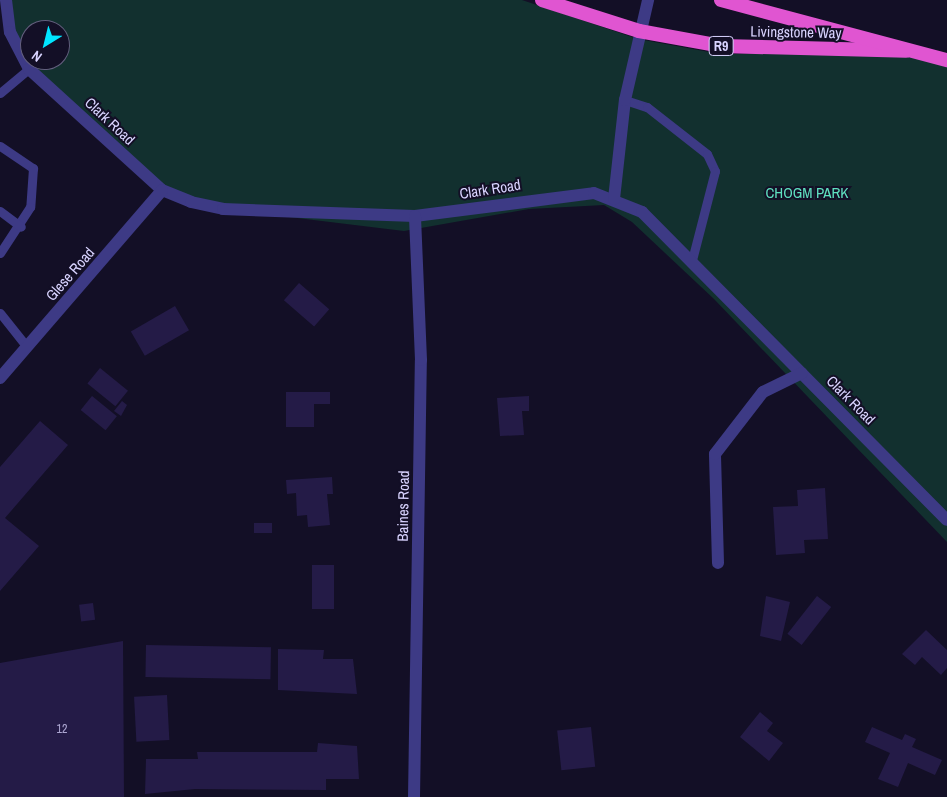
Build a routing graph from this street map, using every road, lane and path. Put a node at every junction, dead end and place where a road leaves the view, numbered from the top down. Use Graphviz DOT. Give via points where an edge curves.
graph roads {
  1 [pos="6,0"];
  2 [pos="542,0"];
  3 [pos="648,0"];
  4 [pos="721,0"];
  5 [pos="639,31"];
  6 [pos="906,50"];
  7 [pos="20,51"];
  8 [pos="947,60"];
  9 [pos="28,70"];
  10 [pos="30,70"];
  11 [pos="0,93"];
  12 [pos="624,100"];
  13 [pos="0,146"];
  14 [pos="162,190"];
  15 [pos="614,198"];
  16 [pos="0,211"];
  17 [pos="415,216"];
  18 [pos="21,227"];
  19 [pos="0,253"];
  20 [pos="692,260"];
  21 [pos="0,313"];
  22 [pos="27,347"];
  23 [pos="802,373"];
  24 [pos="0,378"];
  25 [pos="947,520"];
  26 [pos="718,563"];
  27 [pos="414,797"];
  1 -- 7 [label="street, Clark Road" via="10,32"];
  2 -- 5 [label="highway, Livingstone Way / R9"];
  3 -- 5 [label="street"];
  4 -- 6 [label="highway, Livingstone Way / R9" via="796,17"];
  5 -- 6 [label="highway, Livingstone Way / R9" via="721,46"];
  5 -- 12 [label="street"];
  6 -- 8 [label="highway, Livingstone Way / R9"];
  9 -- 11 [label="lane"];
  10 -- 14 [label="street, Clark Road"];
  12 -- 15 [label="street"];
  12 -- 20 [label="lane" via="646,107 699,148 715,172"];
  13 -- 18 [label="lane" via="33,168 30,207"];
  14 -- 17 [label="street, Clark Road" via="223,209"];
  14 -- 22 [label="street, Glese Road"];
  15 -- 17 [label="street, Clark Road" via="573,192"];
  15 -- 20 [label="street, Clark Road" via="642,212"];
  16 -- 18 [label="lane"];
  17 -- 27 [label="street, Baines Road" via="421,360"];
  18 -- 19 [label="lane"];
  20 -- 23 [label="street, Clark Road"];
  21 -- 22 [label="lane"];
  22 -- 24 [label="street, Glese Road"];
  23 -- 25 [label="street, Clark Road"];
  23 -- 26 [label="street" via="763,392 718,447"];
}
